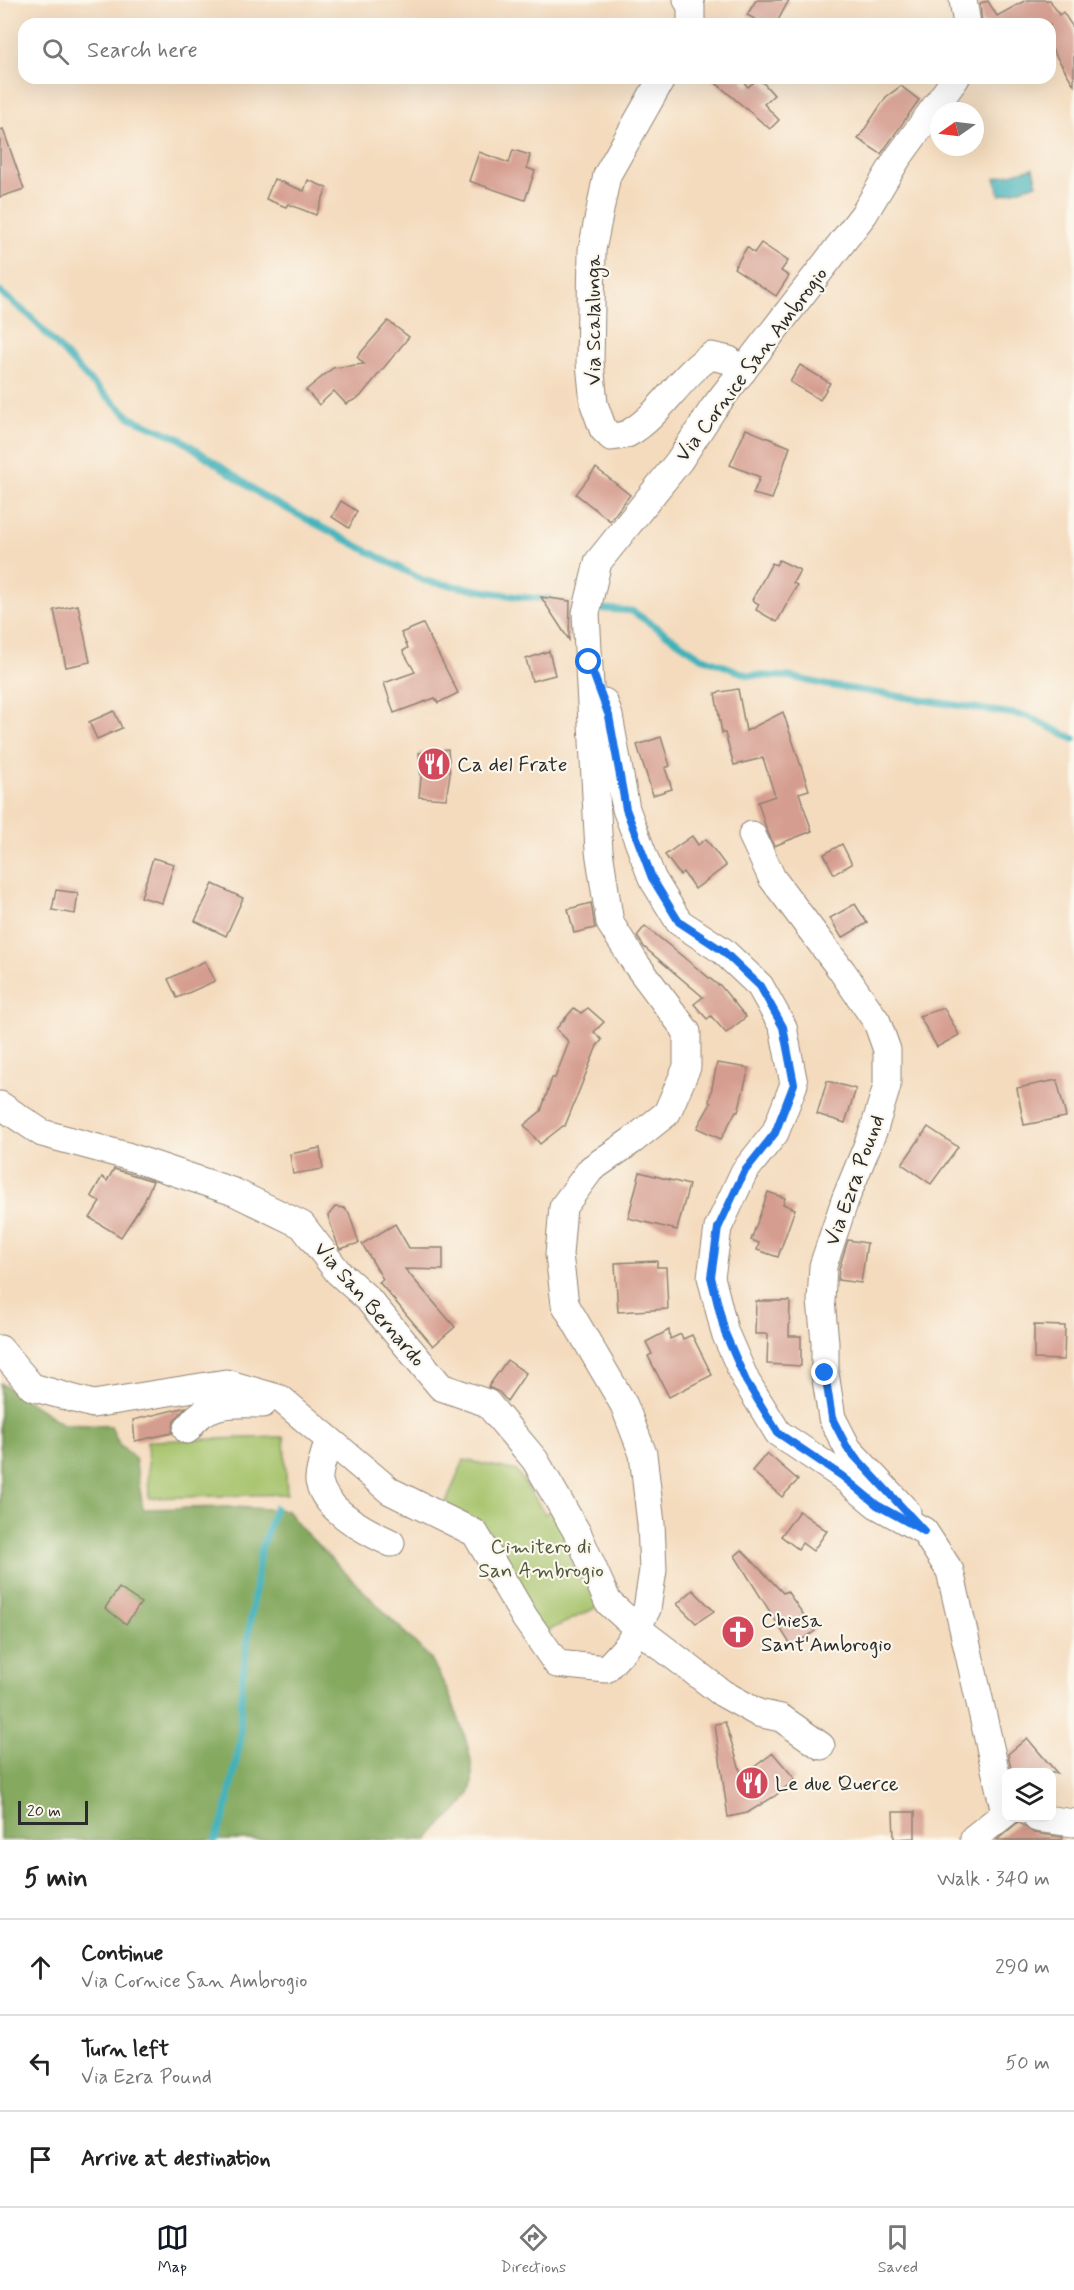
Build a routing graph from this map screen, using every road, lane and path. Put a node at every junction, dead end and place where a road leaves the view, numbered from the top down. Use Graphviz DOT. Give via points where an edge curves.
graph roads {
  1 [pos="687,0"];
  2 [pos="963,0"];
  3 [pos="691,18"];
  4 [pos="966,18"];
  5 [pos="659,84"];
  6 [pos="952,84"];
  7 [pos="743,370"];
  8 [pos="589,662"];
  9 [pos="752,835"];
  10 [pos="0,1105"];
  11 [pos="0,1349"];
  12 [pos="296,1412"];
  13 [pos="187,1430"];
  14 [pos="329,1440"];
  15 [pos="924,1531"];
  16 [pos="391,1543"];
  17 [pos="637,1628"];
  18 [pos="821,1746"];
  19 [pos="1002,1796"];
  20 [pos="1002,1816"];
  21 [pos="1056,1821"];
  22 [pos="1074,1823"];
  23 [pos="974,1838"];
  1 -- 3 [label="street"];
  2 -- 4 [label="street"];
  5 -- 7 [label="street, Via Scalalunga" via="607,176 592,250 590,363 594,404 603,429 611,437 628,434 698,364 711,356 729,360"];
  6 -- 7 [label="street, Via Cornice San Ambrogio" via="897,159 864,214"];
  7 -- 8 [label="street, Via Cornice San Ambrogio" via="679,461 598,562 586,613"];
  8 -- 15 [label="street, Via Cornice San Ambrogio" via="609,716 626,809 652,878 679,922 723,951 760,986 783,1027 794,1084 775,1133 744,1172 718,1228 711,1277 725,1333 746,1381 778,1433 877,1505"];
  8 -- 17 [label="street, Via Cornice San Ambrogio" via="599,851 610,923 687,1032 687,1067 667,1113 591,1169 563,1208 559,1256 565,1304 624,1405 643,1454 653,1570 647,1609"];
  9 -- 15 [label="street, Via Ezra Pound" via="772,878 878,1022 887,1050 887,1086 823,1266 825,1373 832,1418 848,1449"];
  10 -- 17 [label="street, Via San Bernardo" via="42,1133 234,1192 302,1225 338,1272 368,1299 441,1387 487,1403 535,1460 578,1534 608,1602"];
  11 -- 12 [label="street, Via Cornice San Ambrogio" via="32,1387 93,1404 226,1383 281,1399"];
  12 -- 13 [label="street" via="267,1404 226,1403 195,1416"];
  12 -- 14 [label="street, Via Cornice San Ambrogio"];
  14 -- 16 [label="street" via="319,1479 328,1500 363,1530"];
  14 -- 17 [label="street, Via Cornice San Ambrogio" via="390,1491 475,1533 557,1664 606,1669 628,1645"];
  15 -- 19 [label="street, Via Cornice San Ambrogio" via="950,1571"];
  17 -- 18 [label="street" via="722,1693 758,1713 781,1718"];
  20 -- 23 [label="street"];
  21 -- 22 [label="street"];
}
